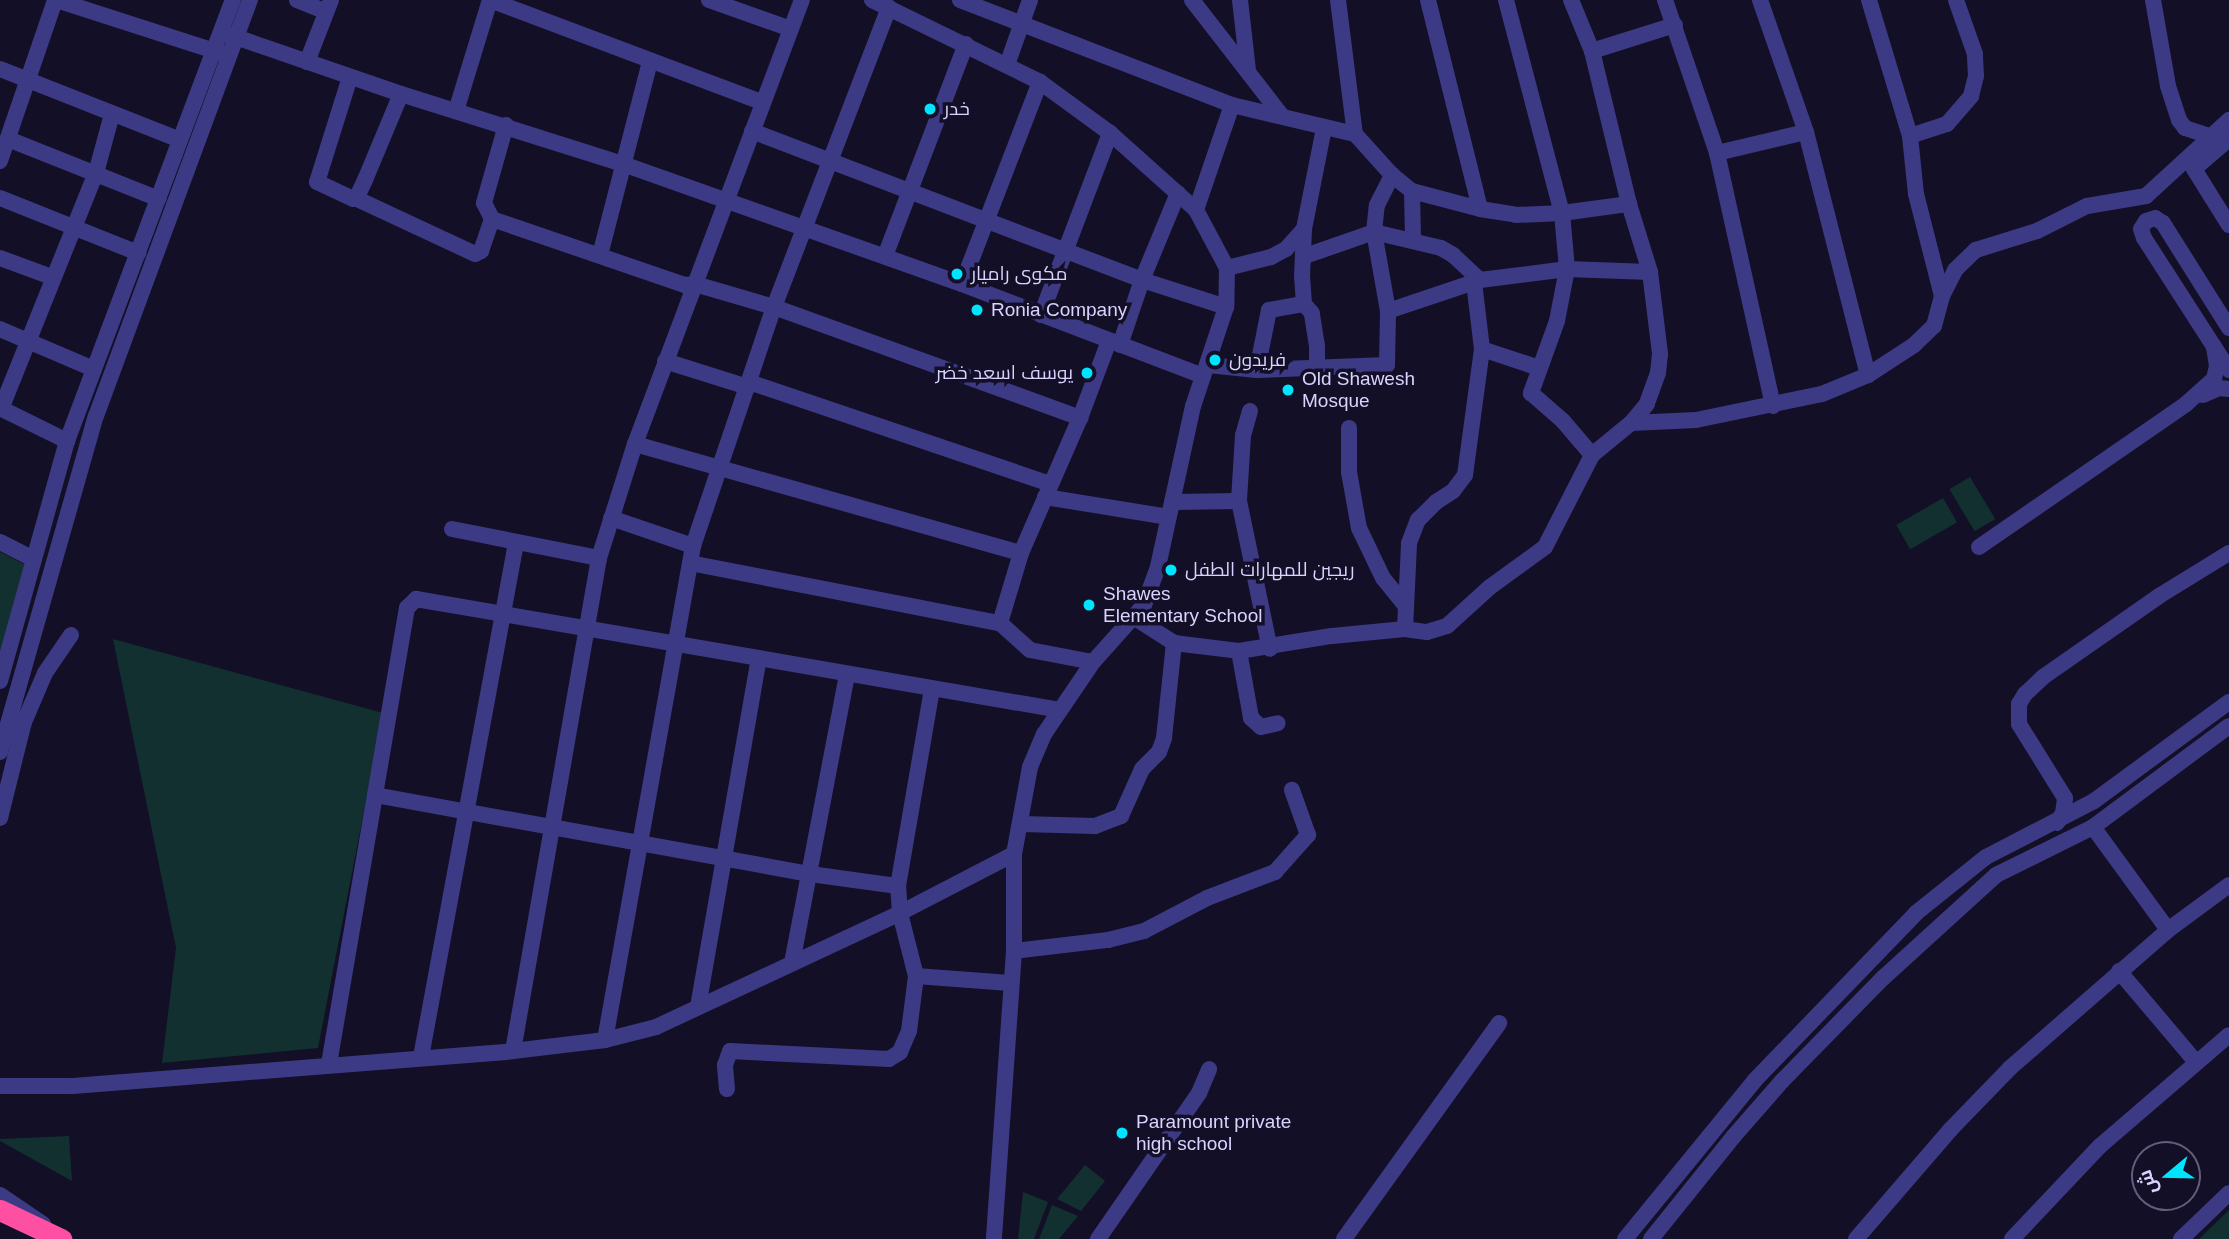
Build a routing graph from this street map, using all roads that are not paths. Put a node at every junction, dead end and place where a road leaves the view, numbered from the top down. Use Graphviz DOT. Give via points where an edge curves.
graph roads {
  1 [pos="55,0"];
  2 [pos="233,0"];
  3 [pos="250,0"];
  4 [pos="297,0"];
  5 [pos="490,0"];
  6 [pos="709,0"];
  7 [pos="802,0"];
  8 [pos="872,0"];
  9 [pos="960,0"];
  10 [pos="1030,0"];
  11 [pos="1192,0"];
  12 [pos="1240,0"];
  13 [pos="1338,0"];
  14 [pos="1428,0"];
  15 [pos="1506,0"];
  16 [pos="1571,0"];
  17 [pos="1665,0"];
  18 [pos="1760,0"];
  19 [pos="1868,0"];
  20 [pos="1956,0"];
  21 [pos="2152,0"];
  22 [pos="78,3"];
  23 [pos="328,6"];
  24 [pos="889,7"];
  25 [pos="1023,23"];
  26 [pos="1675,25"];
  27 [pos="791,29"];
  28 [pos="229,35"];
  29 [pos="966,44"];
  30 [pos="1592,51"];
  31 [pos="222,53"];
  32 [pos="650,61"];
  33 [pos="307,62"];
  34 [pos="1007,65"];
  35 [pos="0,69"];
  36 [pos="1248,70"];
  37 [pos="350,77"];
  38 [pos="27,80"];
  39 [pos="1040,82"];
  40 [pos="401,94"];
  41 [pos="761,102"];
  42 [pos="1232,105"];
  43 [pos="456,111"];
  44 [pos="112,114"];
  45 [pos="1282,116"];
  46 [pos="2229,121"];
  47 [pos="506,125"];
  48 [pos="1324,128"];
  49 [pos="752,131"];
  50 [pos="1110,132"];
  51 [pos="1806,132"];
  52 [pos="1355,134"];
  53 [pos="1910,136"];
  54 [pos="2210,136"];
  55 [pos="8,139"];
  56 [pos="180,139"];
  57 [pos="2229,139"];
  58 [pos="1717,152"];
  59 [pos="0,161"];
  60 [pos="830,163"];
  61 [pos="623,164"];
  62 [pos="96,173"];
  63 [pos="1392,176"];
  64 [pos="908,190"];
  65 [pos="1412,191"];
  66 [pos="1178,193"];
  67 [pos="0,198"];
  68 [pos="355,198"];
  69 [pos="159,199"];
  70 [pos="724,201"];
  71 [pos="1629,204"];
  72 [pos="1480,209"];
  73 [pos="1196,211"];
  74 [pos="1562,213"];
  75 [pos="492,219"];
  76 [pos="989,220"];
  77 [pos="2229,225"];
  78 [pos="74,229"];
  79 [pos="803,229"];
  80 [pos="1304,229"];
  81 [pos="1374,232"];
  82 [pos="1413,240"];
  83 [pos="1067,248"];
  84 [pos="138,253"];
  85 [pos="600,255"];
  86 [pos="885,256"];
  87 [pos="1305,256"];
  88 [pos="0,258"];
  89 [pos="1227,268"];
  90 [pos="1567,269"];
  91 [pos="1650,272"];
  92 [pos="52,277"];
  93 [pos="1142,279"];
  94 [pos="1477,281"];
  95 [pos="695,284"];
  96 [pos="962,284"];
  97 [pos="1942,296"];
  98 [pos="1304,304"];
  99 [pos="774,307"];
  100 [pos="1226,307"];
  101 [pos="1388,311"];
  102 [pos="1041,315"];
  103 [pos="2229,328"];
  104 [pos="0,329"];
  105 [pos="29,341"];
  106 [pos="1115,343"];
  107 [pos="2214,346"];
  108 [pos="1482,349"];
  109 [pos="665,361"];
  110 [pos="1317,367"];
  111 [pos="1539,368"];
  112 [pos="94,369"];
  113 [pos="1257,370"];
  114 [pos="2229,370"];
  115 [pos="1205,371"];
  116 [pos="1868,375"];
  117 [pos="748,384"];
  118 [pos="2229,389"];
  119 [pos="2186,404"];
  120 [pos="1773,406"];
  121 [pos="0,409"];
  122 [pos="1250,411"];
  123 [pos="1080,418"];
  124 [pos="1631,423"];
  125 [pos="1349,428"];
  126 [pos="67,441"];
  127 [pos="635,444"];
  128 [pos="1592,456"];
  129 [pos="717,468"];
  130 [pos="1047,491"];
  131 [pos="1238,500"];
  132 [pos="1170,510"];
  133 [pos="46,516"];
  134 [pos="611,517"];
  135 [pos="64,521"];
  136 [pos="452,529"];
  137 [pos="0,542"];
  138 [pos="516,543"];
  139 [pos="693,546"];
  140 [pos="1979,547"];
  141 [pos="1021,553"];
  142 [pos="2229,553"];
  143 [pos="599,558"];
  144 [pos="34,559"];
  145 [pos="690,563"];
  146 [pos="1406,606"];
  147 [pos="502,614"];
  148 [pos="1135,618"];
  149 [pos="1000,623"];
  150 [pos="588,628"];
  151 [pos="1405,629"];
  152 [pos="71,635"];
  153 [pos="675,643"];
  154 [pos="1174,643"];
  155 [pos="1270,649"];
  156 [pos="1239,651"];
  157 [pos="759,658"];
  158 [pos="1093,662"];
  159 [pos="847,675"];
  160 [pos="0,681"];
  161 [pos="932,689"];
  162 [pos="2229,702"];
  163 [pos="1060,710"];
  164 [pos="1278,723"];
  165 [pos="2229,726"];
  166 [pos="0,752"];
  167 [pos="2045,761"];
  168 [pos="1292,790"];
  169 [pos="375,795"];
  170 [pos="2100,796"];
  171 [pos="467,810"];
  172 [pos="0,818"];
  173 [pos="2057,822"];
  174 [pos="1021,824"];
  175 [pos="552,825"];
  176 [pos="2093,827"];
  177 [pos="638,842"];
  178 [pos="1014,854"];
  179 [pos="724,856"];
  180 [pos="810,874"];
  181 [pos="1957,880"];
  182 [pos="2229,885"];
  183 [pos="898,886"];
  184 [pos="1974,896"];
  185 [pos="900,914"];
  186 [pos="2168,930"];
  187 [pos="1890,941"];
  188 [pos="1014,951"];
  189 [pos="1904,960"];
  190 [pos="792,963"];
  191 [pos="2119,971"];
  192 [pos="916,976"];
  193 [pos="1010,984"];
  194 [pos="698,1007"];
  195 [pos="1499,1023"];
  196 [pos="2229,1035"];
  197 [pos="605,1040"];
  198 [pos="513,1051"];
  199 [pos="421,1057"];
  200 [pos="2195,1061"];
  201 [pos="329,1063"];
  202 [pos="1209,1069"];
  203 [pos="0,1086"];
  204 [pos="727,1088"];
  205 [pos="2229,1194"];
  206 [pos="0,1195"];
  207 [pos="0,1210"];
  208 [pos="1105,1236"];
  209 [pos="60,1238"];
  210 [pos="993,1239"];
  211 [pos="1344,1239"];
  212 [pos="1625,1239"];
  213 [pos="1651,1239"];
  214 [pos="1856,1239"];
  215 [pos="2012,1239"];
  216 [pos="2181,1239"];
  1 -- 22 [label="street"];
  1 -- 38 [label="street"];
  2 -- 28 [label="street"];
  3 -- 28 [label="street"];
  4 -- 23 [label="street"];
  5 -- 32 [label="street"];
  5 -- 43 [label="street"];
  6 -- 27 [label="street"];
  7 -- 27 [label="street"];
  8 -- 24 [label="street"];
  9 -- 25 [label="street"];
  10 -- 25 [label="street"];
  11 -- 36 [label="street"];
  12 -- 36 [label="street"];
  13 -- 52 [label="street"];
  14 -- 72 [label="street"];
  15 -- 74 [label="street"];
  16 -- 30 [label="street"];
  17 -- 26 [label="street"];
  18 -- 51 [label="street"];
  19 -- 53 [label="street"];
  20 -- 53 [label="street" via="1975,54 1971,96 1947,124"];
  21 -- 54 [label="street" via="2179,120 2185,128"];
  22 -- 31 [label="street"];
  23 -- 33 [label="street"];
  24 -- 29 [label="street"];
  24 -- 60 [label="street"];
  25 -- 34 [label="street"];
  25 -- 42 [label="street"];
  26 -- 30 [label="street"];
  26 -- 58 [label="street"];
  27 -- 41 [label="street"];
  28 -- 31 [label="street"];
  28 -- 33 [label="street"];
  29 -- 34 [label="street"];
  29 -- 64 [label="street"];
  30 -- 71 [label="street"];
  31 -- 56 [label="street"];
  31 -- 135 [label="street"];
  32 -- 41 [label="street"];
  32 -- 61 [label="street"];
  33 -- 37 [label="street"];
  34 -- 39 [label="street"];
  35 -- 38 [label="street"];
  36 -- 45 [label="street"];
  37 -- 40 [label="street"];
  37 -- 68 [label="street" via="317,182"];
  38 -- 44 [label="street"];
  38 -- 55 [label="street"];
  39 -- 50 [label="street"];
  39 -- 76 [label="street"];
  40 -- 43 [label="street"];
  40 -- 68 [label="street"];
  41 -- 49 [label="street"];
  42 -- 45 [label="street"];
  42 -- 73 [label="street"];
  43 -- 47 [label="street"];
  44 -- 56 [label="street"];
  44 -- 62 [label="street"];
  45 -- 48 [label="street"];
  46 -- 54 [label="street"];
  47 -- 61 [label="street"];
  47 -- 75 [label="street" via="484,203"];
  48 -- 52 [label="street"];
  48 -- 80 [label="street"];
  49 -- 60 [label="street"];
  49 -- 70 [label="street"];
  50 -- 66 [label="street"];
  50 -- 83 [label="street"];
  51 -- 58 [label="street"];
  51 -- 116 [label="street"];
  52 -- 63 [label="street"];
  53 -- 97 [label="street" via="1916,194"];
  54 -- 97 [label="street" via="2146,196 2087,206 2037,231 1976,250 1955,270"];
  55 -- 59 [label="street"];
  55 -- 62 [label="street"];
  56 -- 69 [label="street"];
  57 -- 77 [label="street" via="2194,169"];
  58 -- 120 [label="street"];
  60 -- 64 [label="street"];
  60 -- 79 [label="street"];
  61 -- 70 [label="street"];
  61 -- 85 [label="street"];
  62 -- 69 [label="street"];
  62 -- 78 [label="street"];
  63 -- 65 [label="street"];
  63 -- 81 [label="street" via="1377,205"];
  64 -- 76 [label="street"];
  64 -- 86 [label="street"];
  65 -- 72 [label="street"];
  65 -- 82 [label="street"];
  66 -- 73 [label="street"];
  66 -- 93 [label="street"];
  67 -- 78 [label="street"];
  68 -- 75 [label="street" via="475,254 481,250"];
  69 -- 84 [label="street"];
  70 -- 79 [label="street"];
  70 -- 95 [label="street"];
  71 -- 74 [label="street"];
  71 -- 91 [label="street"];
  72 -- 74 [label="street" via="1516,215"];
  73 -- 89 [label="street"];
  74 -- 90 [label="street"];
  75 -- 85 [label="street"];
  76 -- 83 [label="street"];
  76 -- 96 [label="street"];
  78 -- 84 [label="street"];
  78 -- 92 [label="street"];
  79 -- 86 [label="street"];
  79 -- 99 [label="street"];
  80 -- 87 [label="street"];
  80 -- 89 [label="street" via="1286,249 1271,257"];
  81 -- 82 [label="street"];
  81 -- 87 [label="street"];
  81 -- 101 [label="street"];
  82 -- 94 [label="street" via="1453,255"];
  83 -- 93 [label="street"];
  83 -- 102 [label="street"];
  84 -- 112 [label="street"];
  85 -- 95 [label="street" via="685,285"];
  86 -- 96 [label="street"];
  87 -- 98 [label="street"];
  88 -- 92 [label="street"];
  89 -- 100 [label="street"];
  90 -- 91 [label="street"];
  90 -- 94 [label="street"];
  90 -- 111 [label="street" via="1558,321"];
  91 -- 124 [label="street" via="1658,373 1647,404"];
  92 -- 105 [label="street"];
  93 -- 100 [label="street"];
  93 -- 106 [label="street"];
  94 -- 101 [label="street"];
  94 -- 108 [label="street"];
  95 -- 99 [label="street"];
  95 -- 109 [label="street"];
  96 -- 102 [label="street"];
  97 -- 116 [label="street" via="1934,326"];
  98 -- 110 [label="street" via="1312,313"];
  98 -- 113 [label="street" via="1269,310"];
  99 -- 117 [label="street"];
  99 -- 123 [label="street"];
  100 -- 115 [label="street"];
  101 -- 110 [label="street" via="1387,365"];
  102 -- 106 [label="street"];
  103 -- 107 [label="street" via="2163,223 2155,218 2146,221 2141,229 2144,238"];
  104 -- 105 [label="street"];
  105 -- 112 [label="street"];
  105 -- 121 [label="street"];
  106 -- 115 [label="street"];
  106 -- 123 [label="street"];
  107 -- 114 [label="street"];
  107 -- 119 [label="street" via="2214,379"];
  108 -- 111 [label="street"];
  108 -- 146 [label="street" via="1465,475 1418,520 1409,543"];
  109 -- 117 [label="street"];
  109 -- 127 [label="street"];
  110 -- 113 [label="street"];
  111 -- 128 [label="street" via="1531,393 1563,421"];
  112 -- 126 [label="street"];
  113 -- 115 [label="street"];
  115 -- 132 [label="street"];
  116 -- 120 [label="street" via="1822,394"];
  117 -- 129 [label="street"];
  117 -- 130 [label="street"];
  118 -- 119 [label="street" via="2219,388"];
  119 -- 140 [label="street"];
  120 -- 124 [label="street" via="1696,420"];
  121 -- 126 [label="street"];
  122 -- 131 [label="street" via="1243,435"];
  123 -- 130 [label="street"];
  124 -- 128 [label="street"];
  125 -- 146 [label="street" via="1349,472 1359,528 1383,578"];
  126 -- 133 [label="street"];
  127 -- 129 [label="street"];
  127 -- 134 [label="street"];
  128 -- 151 [label="street" via="1545,547 1447,626 1427,632"];
  129 -- 139 [label="street"];
  129 -- 141 [label="street"];
  130 -- 132 [label="street"];
  130 -- 141 [label="street"];
  131 -- 132 [label="street"];
  131 -- 155 [label="street"];
  132 -- 148 [label="street" via="1158,567"];
  133 -- 135 [label="street"];
  133 -- 144 [label="street"];
  134 -- 139 [label="street"];
  134 -- 143 [label="street"];
  135 -- 166 [label="street"];
  136 -- 138 [label="street"];
  137 -- 144 [label="street"];
  138 -- 143 [label="street"];
  138 -- 147 [label="street"];
  139 -- 145 [label="street"];
  141 -- 149 [label="street"];
  142 -- 167 [label="street" via="2031,685 2017,715"];
  143 -- 150 [label="street"];
  144 -- 160 [label="street"];
  145 -- 149 [label="street"];
  145 -- 153 [label="street"];
  146 -- 151 [label="street"];
  147 -- 150 [label="street"];
  147 -- 169 [label="street" via="416,599 407,608"];
  147 -- 171 [label="street"];
  148 -- 154 [label="street"];
  148 -- 158 [label="street"];
  149 -- 158 [label="street" via="1030,650"];
  150 -- 153 [label="street"];
  150 -- 175 [label="street"];
  151 -- 155 [label="street" via="1332,636"];
  152 -- 172 [label="street" via="45,673 24,722"];
  153 -- 157 [label="street"];
  153 -- 177 [label="street"];
  154 -- 156 [label="street"];
  154 -- 174 [label="street" via="1164,738 1159,752 1142,769 1121,816 1095,826"];
  155 -- 156 [label="street"];
  156 -- 164 [label="street" via="1251,718 1261,727"];
  157 -- 159 [label="street"];
  157 -- 179 [label="street"];
  158 -- 163 [label="street"];
  159 -- 161 [label="street"];
  159 -- 180 [label="street"];
  161 -- 163 [label="street"];
  161 -- 183 [label="street"];
  162 -- 170 [label="street"];
  163 -- 174 [label="street" via="1030,767"];
  165 -- 176 [label="street"];
  167 -- 170 [label="street" via="2074,795"];
  167 -- 173 [label="street" via="2065,798"];
  168 -- 188 [label="street" via="1308,835 1275,872 1207,898 1144,931"];
  169 -- 171 [label="street"];
  169 -- 201 [label="street"];
  170 -- 173 [label="street"];
  171 -- 175 [label="street"];
  171 -- 199 [label="street"];
  173 -- 181 [label="street" via="1986,857"];
  174 -- 178 [label="street"];
  175 -- 177 [label="street"];
  175 -- 198 [label="street"];
  176 -- 184 [label="street" via="1996,875"];
  176 -- 186 [label="street"];
  177 -- 179 [label="street"];
  177 -- 197 [label="street"];
  178 -- 185 [label="street"];
  178 -- 188 [label="street"];
  179 -- 180 [label="street"];
  179 -- 194 [label="street"];
  180 -- 183 [label="street"];
  180 -- 190 [label="street"];
  181 -- 184 [label="street" via="1929,911 1930,919 1939,920"];
  181 -- 187 [label="street"];
  182 -- 186 [label="street"];
  183 -- 185 [label="street"];
  184 -- 189 [label="street"];
  185 -- 190 [label="street"];
  185 -- 192 [label="street"];
  186 -- 191 [label="street"];
  187 -- 189 [label="street" via="1914,927 1919,929"];
  187 -- 212 [label="street" via="1755,1080"];
  188 -- 193 [label="street"];
  189 -- 213 [label="street" via="1774,1090"];
  190 -- 194 [label="street"];
  191 -- 200 [label="street"];
  191 -- 214 [label="street" via="1984,1095"];
  192 -- 193 [label="street"];
  192 -- 204 [label="street" via="909,1031 900,1052 888,1059 730,1051 725,1065"];
  193 -- 210 [label="street"];
  194 -- 197 [label="street" via="656,1027"];
  195 -- 211 [label="street"];
  196 -- 200 [label="street"];
  197 -- 198 [label="street"];
  198 -- 199 [label="street"];
  199 -- 201 [label="street"];
  200 -- 215 [label="street" via="2101,1146"];
  201 -- 203 [label="street" via="73,1086"];
  202 -- 208 [label="street" via="1199,1093"];
  205 -- 216 [label="street"];
  206 -- 209 [label="street"];
  207 -- 209 [label="highway"];
}
